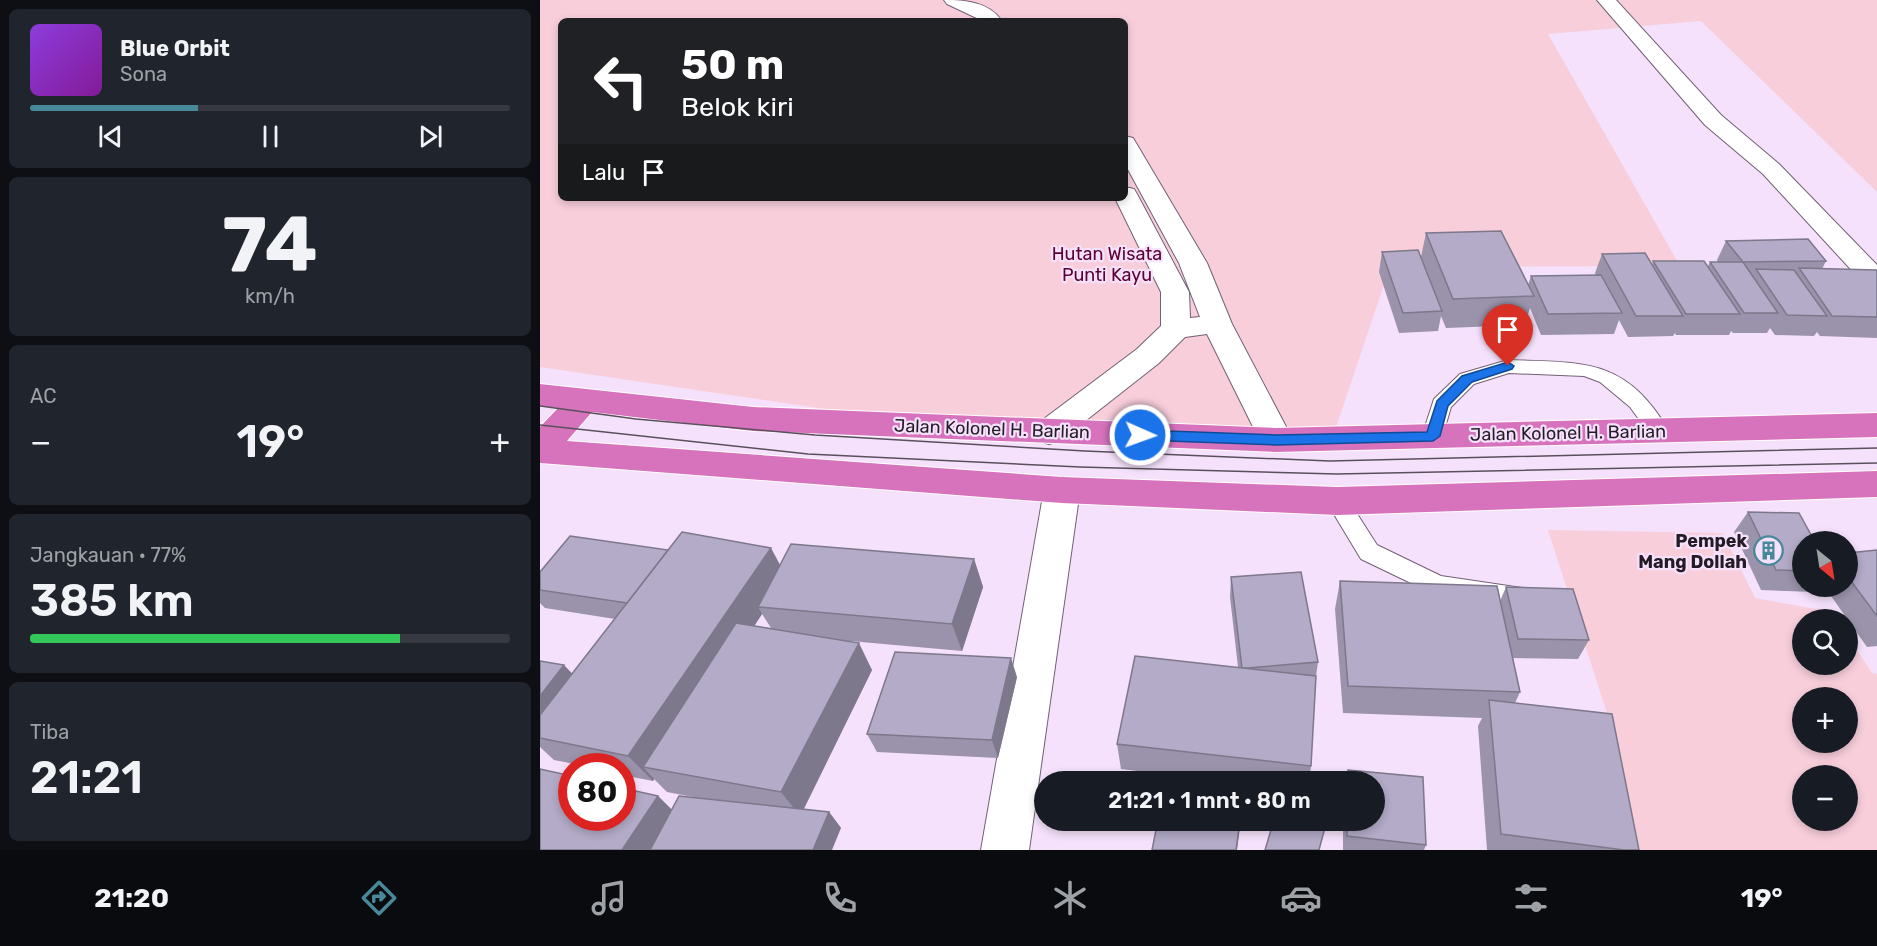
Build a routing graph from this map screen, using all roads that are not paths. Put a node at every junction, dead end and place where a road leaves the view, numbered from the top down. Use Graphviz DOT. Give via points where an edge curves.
graph roads {
  1 [pos="953,0"];
  2 [pos="1606,0"];
  3 [pos="990,18"];
  4 [pos="1128,148"];
  5 [pos="1128,200"];
  6 [pos="1877,281"];
  7 [pos="1217,324"];
  8 [pos="1176,329"];
  9 [pos="540,395"];
  10 [pos="584,401"];
  11 [pos="1877,425"];
  12 [pos="1658,431"];
  13 [pos="1049,432"];
  14 [pos="1433,436"];
  15 [pos="1276,440"];
  16 [pos="540,449"];
  17 [pos="1877,484"];
  18 [pos="1062,490"];
  19 [pos="1337,501"];
  20 [pos="1512,594"];
  21 [pos="1005,850"];
  1 -- 3 [label="street"];
  2 -- 6 [label="street" via="1713,120 1771,168"];
  4 -- 7 [label="street" via="1193,263"];
  5 -- 8 [label="street" via="1175,292"];
  7 -- 8 [label="street"];
  7 -- 15 [label="street"];
  8 -- 13 [label="street" via="1148,356"];
  9 -- 10 [label="highway, Jalan Kolonel H. Barlian"];
  10 -- 13 [label="highway, Jalan Kolonel H. Barlian" via="753,419"];
  10 -- 16 [label="highway"];
  11 -- 12 [label="highway, Jalan Kolonel H. Barlian"];
  12 -- 14 [label="highway, Jalan Kolonel H. Barlian"];
  12 -- 14 [label="lane" via="1637,402 1607,377 1585,370 1508,366 1467,379 1441,404"];
  13 -- 15 [label="highway, Jalan Kolonel H. Barlian"];
  14 -- 15 [label="highway, Jalan Kolonel H. Barlian"];
  16 -- 18 [label="highway"];
  17 -- 19 [label="highway"];
  18 -- 19 [label="highway"];
  18 -- 21 [label="street"];
  19 -- 20 [label="lane" via="1369,552 1438,586"];
}
